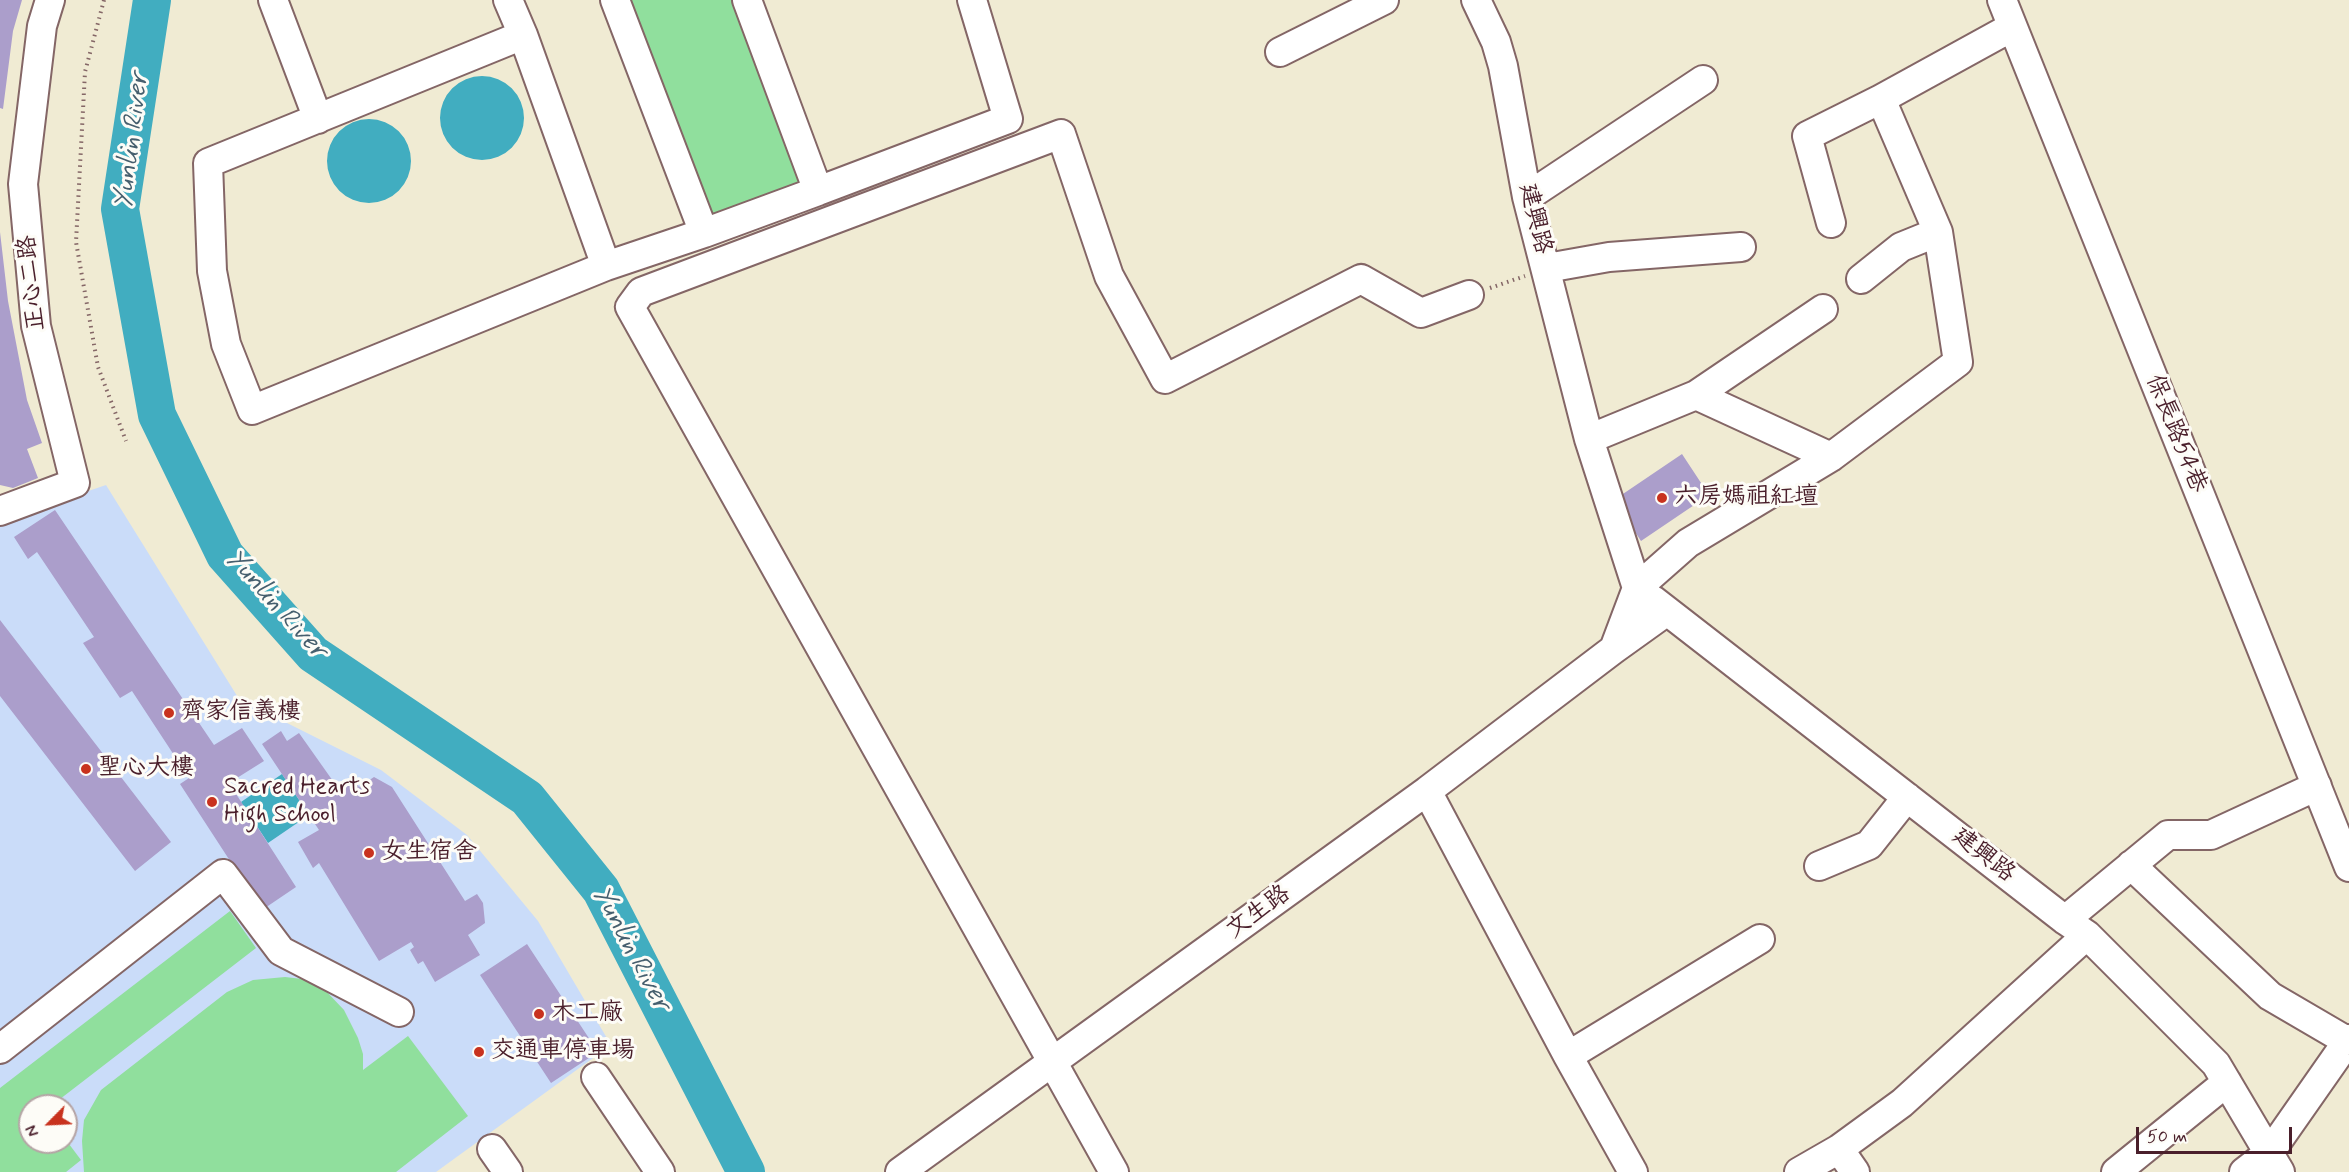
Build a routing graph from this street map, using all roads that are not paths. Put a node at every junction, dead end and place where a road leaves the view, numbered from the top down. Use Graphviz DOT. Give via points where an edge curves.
graph roads {
  1 [pos="50,0"];
  2 [pos="273,0"];
  3 [pos="508,0"];
  4 [pos="615,0"];
  5 [pos="747,0"];
  6 [pos="972,0"];
  7 [pos="1384,0"];
  8 [pos="1476,0"];
  9 [pos="2002,0"];
  10 [pos="2012,27"];
  11 [pos="523,35"];
  12 [pos="1280,52"];
  13 [pos="1702,80"];
  14 [pos="1881,99"];
  15 [pos="318,119"];
  16 [pos="818,191"];
  17 [pos="1527,197"];
  18 [pos="1831,223"];
  19 [pos="1938,232"];
  20 [pos="704,233"];
  21 [pos="1741,246"];
  22 [pos="606,266"];
  23 [pos="1547,268"];
  24 [pos="1861,279"];
  25 [pos="1469,296"];
  26 [pos="1823,309"];
  27 [pos="1696,395"];
  28 [pos="1589,439"];
  29 [pos="1831,457"];
  30 [pos="0,511"];
  31 [pos="1637,588"];
  32 [pos="1667,611"];
  33 [pos="1614,649"];
  34 [pos="2317,786"];
  35 [pos="1427,791"];
  36 [pos="1907,797"];
  37 [pos="2131,865"];
  38 [pos="1818,866"];
  39 [pos="2349,867"];
  40 [pos="2076,927"];
  41 [pos="1761,939"];
  42 [pos="399,1012"];
  43 [pos="2348,1040"];
  44 [pos="0,1049"];
  45 [pos="1568,1056"];
  46 [pos="1053,1063"];
  47 [pos="596,1077"];
  48 [pos="2227,1082"];
  49 [pos="1847,1161"];
  50 [pos="2275,1162"];
  51 [pos="660,1172"];
  52 [pos="900,1172"];
  53 [pos="1114,1172"];
  54 [pos="1633,1172"];
  55 [pos="1799,1172"];
  56 [pos="2116,1172"];
  57 [pos="2244,1172"];
  1 -- 30 [label="street, 正心二路" via="42,26 23,184 36,326 75,483"];
  2 -- 15 [label="street"];
  3 -- 11 [label="street"];
  4 -- 20 [label="street"];
  5 -- 16 [label="street"];
  6 -- 16 [label="street" via="1008,119"];
  7 -- 12 [label="street"];
  8 -- 17 [label="street, 建興路" via="1503,66"];
  9 -- 10 [label="street, 保長路54巷"];
  10 -- 14 [label="street"];
  10 -- 34 [label="street, 保長路54巷"];
  11 -- 15 [label="street"];
  11 -- 22 [label="street"];
  13 -- 17 [label="street"];
  14 -- 18 [label="street" via="1807,136"];
  14 -- 19 [label="street"];
  15 -- 22 [label="street" via="208,163 212,271 226,344 252,410"];
  16 -- 20 [label="street"];
  17 -- 23 [label="street, 建興路"];
  19 -- 24 [label="street" via="1901,247"];
  19 -- 29 [label="street" via="1958,362"];
  20 -- 22 [label="street"];
  21 -- 23 [label="street" via="1609,257"];
  23 -- 28 [label="street, 建興路"];
  25 -- 46 [label="street" via="1421,313 1361,279 1166,379 1109,276 1061,134 641,292 630,307"];
  26 -- 27 [label="street"];
  27 -- 28 [label="street"];
  27 -- 29 [label="street"];
  28 -- 31 [label="street, 建興路"];
  29 -- 31 [label="street" via="1688,543"];
  31 -- 32 [label="street, 建興路"];
  31 -- 33 [label="street"];
  32 -- 33 [label="street, 文生路"];
  32 -- 36 [label="street, 建興路"];
  33 -- 35 [label="street, 文生路"];
  34 -- 37 [label="street" via="2211,835 2168,836"];
  34 -- 39 [label="street, 保長路54巷"];
  35 -- 45 [label="street"];
  35 -- 46 [label="street, 文生路"];
  36 -- 38 [label="street" via="1869,845"];
  36 -- 40 [label="street, 建興路"];
  37 -- 40 [label="street"];
  37 -- 43 [label="street" via="2270,996"];
  40 -- 48 [label="street, 建興路" via="2216,1064"];
  40 -- 49 [label="street"];
  41 -- 45 [label="street"];
  42 -- 44 [label="street" via="280,951 223,874"];
  43 -- 50 [label="street"];
  45 -- 54 [label="street"];
  46 -- 52 [label="street, 文生路"];
  46 -- 53 [label="street"];
  47 -- 51 [label="street"];
  48 -- 50 [label="street, 建興路"];
  48 -- 56 [label="street"];
  49 -- 55 [label="street"];
  50 -- 57 [label="street"];
}
